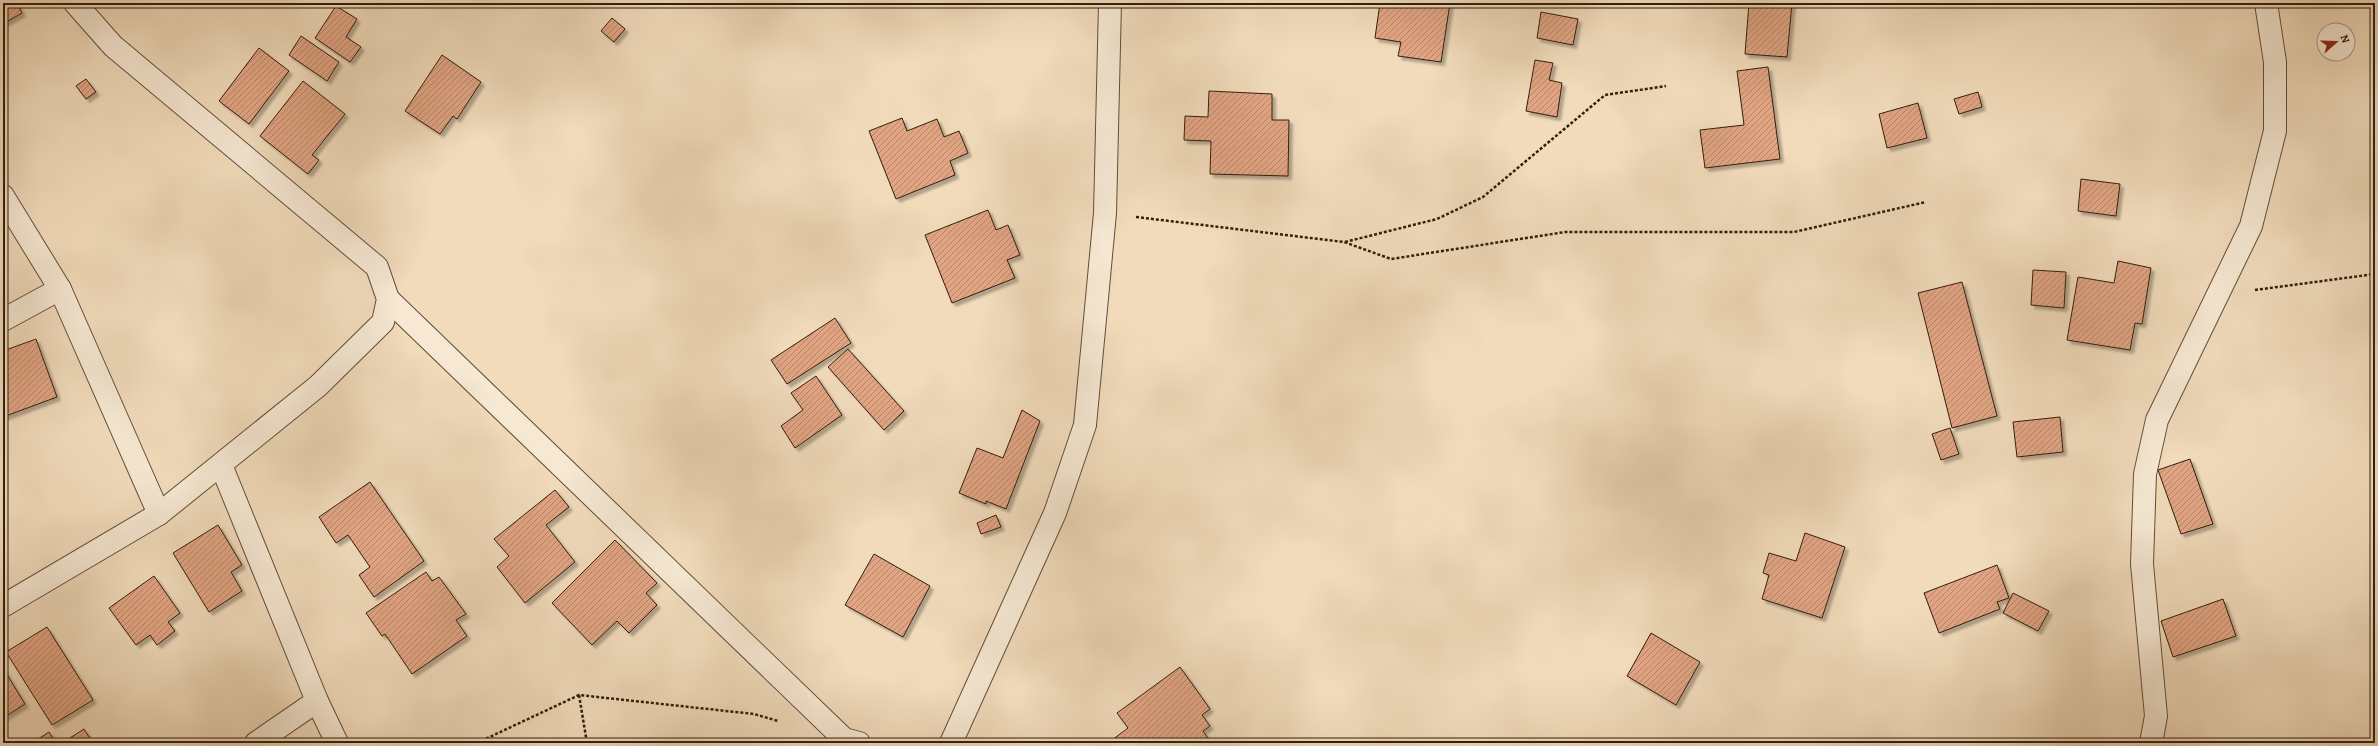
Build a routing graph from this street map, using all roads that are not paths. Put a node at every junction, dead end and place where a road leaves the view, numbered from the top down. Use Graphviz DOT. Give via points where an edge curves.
graph roads {
  1 [pos="74,3"];
  2 [pos="1110,3"];
  3 [pos="2266,3"];
  4 [pos="3,196"];
  5 [pos="60,289"];
  6 [pos="388,299"];
  7 [pos="3,320"];
  8 [pos="221,465"];
  9 [pos="159,514"];
  10 [pos="3,606"];
  11 [pos="317,701"];
  12 [pos="256,743"];
  13 [pos="337,743"];
  14 [pos="859,743"];
  15 [pos="951,743"];
  16 [pos="2151,743"];
  1 -- 6 [label="street" via="113,46 377,267"];
  2 -- 15 [label="street" via="1105,213 1085,424 1055,513"];
  3 -- 16 [label="street" via="2275,62 2275,130 2251,226 2220,295 2157,420 2145,474 2142,564 2156,716"];
  4 -- 5 [label="street"];
  5 -- 7 [label="street"];
  5 -- 9 [label="street"];
  6 -- 8 [label="street" via="383,322 318,386"];
  6 -- 14 [label="street" via="844,739"];
  8 -- 9 [label="street"];
  8 -- 11 [label="street"];
  9 -- 10 [label="street"];
  11 -- 12 [label="street"];
  11 -- 13 [label="street"];
}
